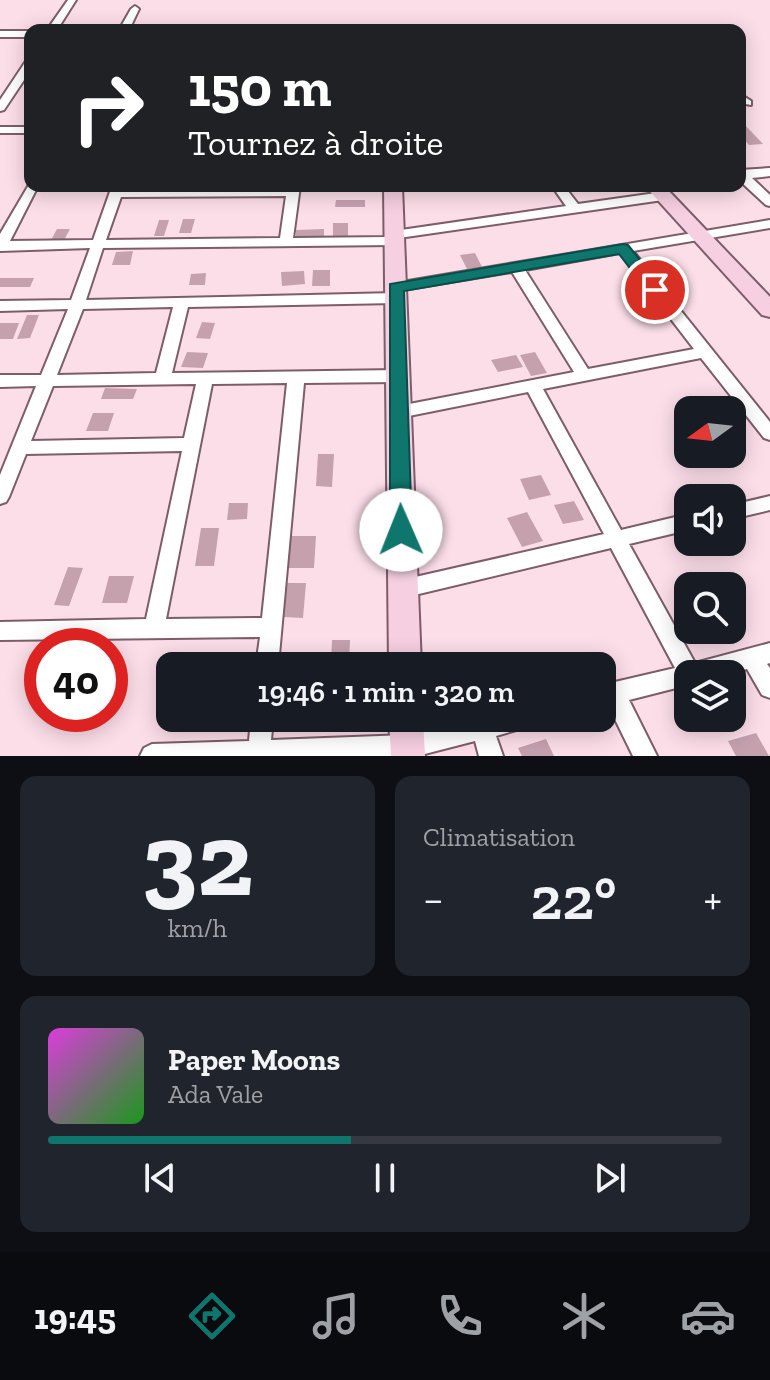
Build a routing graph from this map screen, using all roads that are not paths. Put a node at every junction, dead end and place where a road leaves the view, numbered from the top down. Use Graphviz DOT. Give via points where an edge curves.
graph roads {
  1 [pos="72,0"];
  2 [pos="135,9"];
  3 [pos="56,24"];
  4 [pos="127,24"];
  5 [pos="0,34"];
  6 [pos="24,34"];
  7 [pos="24,72"];
  8 [pos="0,108"];
  9 [pos="0,130"];
  10 [pos="24,130"];
  11 [pos="770,172"];
  12 [pos="746,174"];
  13 [pos="746,180"];
  14 [pos="29,192"];
  15 [pos="116,192"];
  16 [pos="293,192"];
  17 [pos="393,192"];
  18 [pos="562,192"];
  19 [pos="654,192"];
  20 [pos="660,192"];
  21 [pos="770,202"];
  22 [pos="575,209"];
  23 [pos="770,224"];
  24 [pos="699,235"];
  25 [pos="394,238"];
  26 [pos="286,242"];
  27 [pos="98,244"];
  28 [pos="0,245"];
  29 [pos="623,248"];
  30 [pos="516,267"];
  31 [pos="396,293"];
  32 [pos="765,300"];
  33 [pos="182,302"];
  34 [pos="77,305"];
  35 [pos="0,306"];
  36 [pos="704,352"];
  37 [pos="398,376"];
  38 [pos="584,376"];
  39 [pos="296,378"];
  40 [pos="163,379"];
  41 [pos="205,379"];
  42 [pos="0,381"];
  43 [pos="46,381"];
  44 [pos="533,386"];
  45 [pos="399,412"];
  46 [pos="770,434"];
  47 [pos="192,444"];
  48 [pos="20,448"];
  49 [pos="0,497"];
  50 [pos="770,503"];
  51 [pos="746,509"];
  52 [pos="674,525"];
  53 [pos="615,539"];
  54 [pos="402,589"];
  55 [pos="271,627"];
  56 [pos="154,629"];
  57 [pos="0,631"];
  58 [pos="268,652"];
  59 [pos="404,652"];
  60 [pos="761,655"];
  61 [pos="682,660"];
  62 [pos="674,678"];
  63 [pos="770,688"];
  64 [pos="616,692"];
  65 [pos="616,707"];
  66 [pos="261,732"];
  67 [pos="462,732"];
  68 [pos="484,732"];
  69 [pos="407,740"];
  70 [pos="259,752"];
  71 [pos="220,755"];
  72 [pos="152,756"];
  73 [pos="491,756"];
  74 [pos="645,756"];
  1 -- 3 [label="street"];
  2 -- 4 [label="street"];
  5 -- 6 [label="street"];
  7 -- 8 [label="street"];
  9 -- 10 [label="street"];
  11 -- 12 [label="street"];
  13 -- 21 [label="street"];
  14 -- 28 [label="street"];
  15 -- 27 [label="street"];
  16 -- 26 [label="street"];
  17 -- 25 [label="street"];
  18 -- 22 [label="street"];
  19 -- 22 [label="street"];
  20 -- 24 [label="street"];
  22 -- 25 [label="street"];
  23 -- 24 [label="street"];
  24 -- 29 [label="street"];
  24 -- 32 [label="street"];
  25 -- 26 [label="street"];
  25 -- 31 [label="street"];
  26 -- 27 [label="street"];
  27 -- 28 [label="street"];
  27 -- 34 [label="street"];
  29 -- 30 [label="street"];
  29 -- 36 [label="street"];
  30 -- 31 [label="street"];
  30 -- 38 [label="street"];
  31 -- 33 [label="street"];
  31 -- 37 [label="street"];
  33 -- 34 [label="street"];
  33 -- 40 [label="street"];
  34 -- 35 [label="street"];
  34 -- 43 [label="street"];
  36 -- 38 [label="street"];
  36 -- 46 [label="street"];
  37 -- 39 [label="street"];
  37 -- 45 [label="street"];
  38 -- 44 [label="street"];
  39 -- 41 [label="street"];
  39 -- 55 [label="street"];
  40 -- 41 [label="street"];
  40 -- 43 [label="street"];
  41 -- 47 [label="street"];
  42 -- 43 [label="street"];
  43 -- 48 [label="street"];
  44 -- 45 [label="street"];
  44 -- 53 [label="street"];
  45 -- 54 [label="street"];
  47 -- 48 [label="street"];
  47 -- 56 [label="street"];
  48 -- 49 [label="street"];
  50 -- 51 [label="street"];
  52 -- 53 [label="street"];
  53 -- 54 [label="street"];
  53 -- 61 [label="street"];
  54 -- 59 [label="street"];
  55 -- 56 [label="street"];
  55 -- 58 [label="street"];
  56 -- 57 [label="street"];
  60 -- 63 [label="street"];
  62 -- 64 [label="street"];
  65 -- 74 [label="street"];
  66 -- 70 [label="street"];
  67 -- 69 [label="street"];
  68 -- 73 [label="street"];
  69 -- 70 [label="street"];
  70 -- 71 [label="street"];
  71 -- 72 [label="street"];
}
